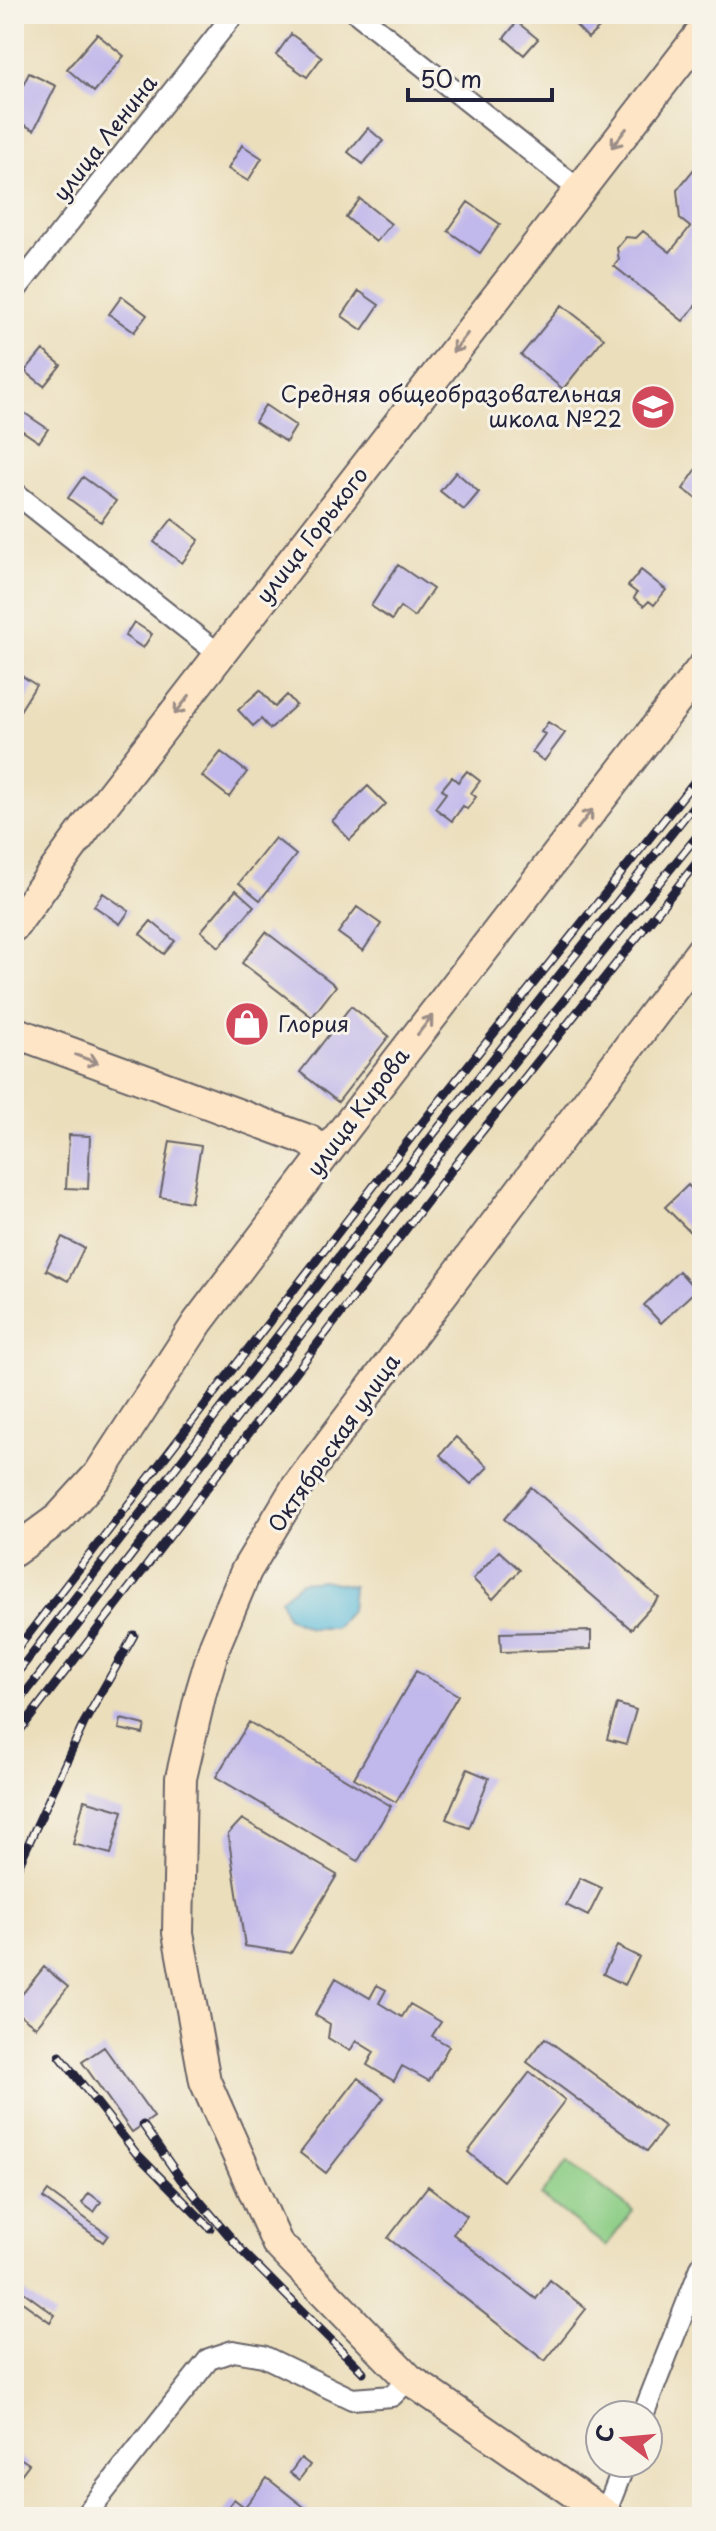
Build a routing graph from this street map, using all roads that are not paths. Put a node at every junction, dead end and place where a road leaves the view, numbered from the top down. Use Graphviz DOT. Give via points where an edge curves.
graph roads {
  1 [pos="234,14"];
  2 [pos="358,14"];
  3 [pos="702,32"];
  4 [pos="578,189"];
  5 [pos="14,292"];
  6 [pos="14,492"];
  7 [pos="220,655"];
  8 [pos="702,668"];
  9 [pos="14,926"];
  10 [pos="702,950"];
  11 [pos="14,1032"];
  12 [pos="326,1153"];
  13 [pos="14,1551"];
  14 [pos="702,2265"];
  15 [pos="409,2379"];
  16 [pos="649,2399"];
  17 [pos="620,2479"];
  18 [pos="607,2516"];
  19 [pos="84,2517"];
  1 -- 5 [label="street, улица Ленина"];
  2 -- 4 [label="street"];
  3 -- 4 [label="street, улица Горького, one-way"];
  4 -- 7 [label="street, улица Горького, one-way"];
  6 -- 7 [label="street"];
  7 -- 9 [label="street, улица Горького, one-way"];
  12 -- 8 [label="street, улица Кирова, one-way"];
  10 -- 15 [label="street, Октябрьская улица" via="296,1488 246,1571 215,1645 181,1778 178,1933 205,2081 277,2243"];
  11 -- 12 [label="street, one-way" via="308,1140"];
  12 -- 13 [label="street, улица Кирова" via="198,1322 99,1474 59,1518"];
  14 -- 16 [label="street"];
  15 -- 18 [label="street, Октябрьская улица"];
  15 -- 19 [label="street" via="392,2396 352,2399 263,2356 233,2351 209,2359"];
  17 -- 18 [label="street"];
}
